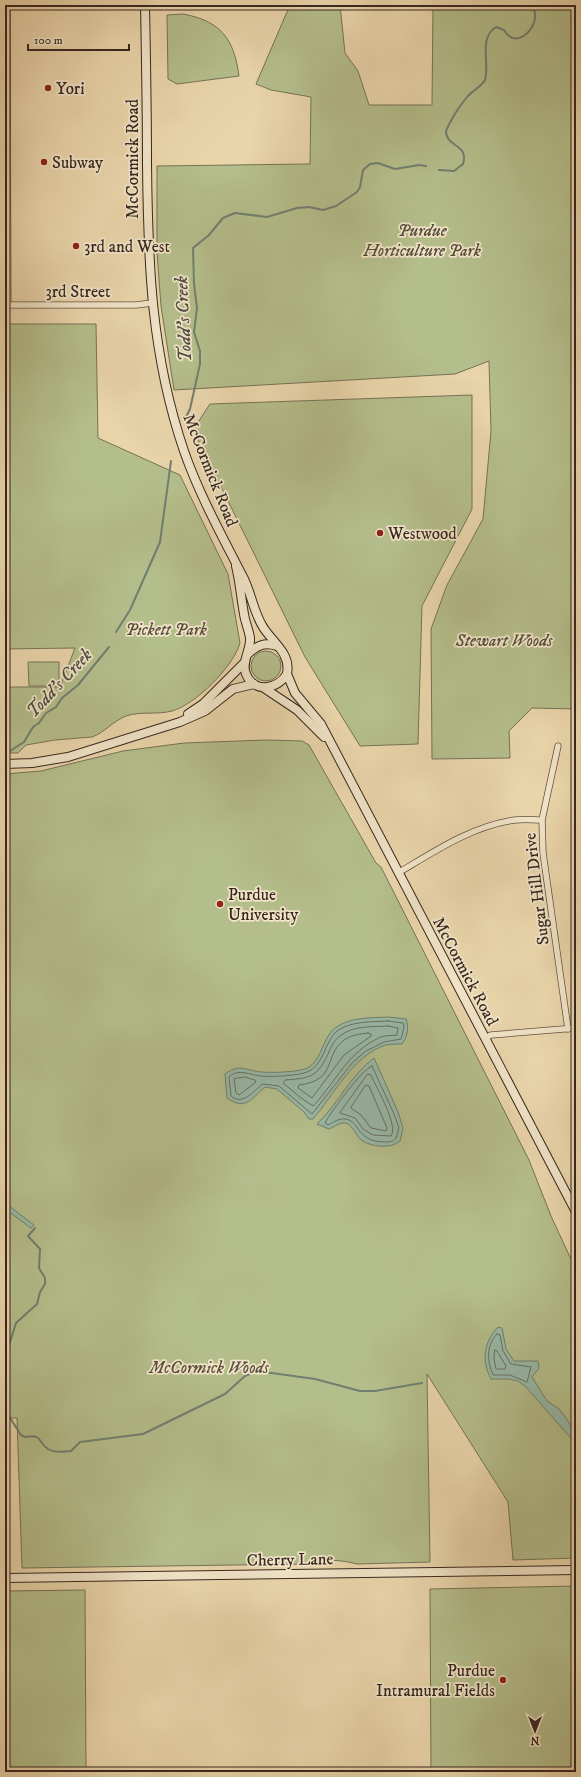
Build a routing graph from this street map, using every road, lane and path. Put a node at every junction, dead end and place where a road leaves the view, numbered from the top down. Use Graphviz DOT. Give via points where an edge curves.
graph roads {
  1 [pos="7,5"];
  2 [pos="145,5"];
  3 [pos="152,303"];
  4 [pos="7,305"];
  5 [pos="236,566"];
  6 [pos="278,646"];
  7 [pos="249,653"];
  8 [pos="245,662"];
  9 [pos="287,674"];
  10 [pos="254,684"];
  11 [pos="263,688"];
  12 [pos="162,727"];
  13 [pos="330,744"];
  14 [pos="558,746"];
  15 [pos="5,764"];
  16 [pos="542,820"];
  17 [pos="398,873"];
  18 [pos="576,1028"];
  19 [pos="568,1029"];
  20 [pos="485,1038"];
  21 [pos="576,1212"];
  22 [pos="576,1570"];
  23 [pos="5,1578"];
  1 -- 4 [label="street"];
  2 -- 3 [label="street, McCormick Road" via="148,244"];
  3 -- 4 [label="street, 3rd Street"];
  3 -- 5 [label="street, McCormick Road" via="159,356 175,424 196,481"];
  5 -- 6 [label="street, McCormick Road" via="242,574 262,627"];
  5 -- 7 [label="street" via="250,638"];
  6 -- 7 [label="street" via="259,645"];
  6 -- 9 [label="street" via="286,656"];
  7 -- 8 [label="street"];
  8 -- 10 [label="street" via="246,674"];
  8 -- 12 [label="street" via="203,704"];
  9 -- 11 [label="street" via="281,683"];
  9 -- 13 [label="street, McCormick Road" via="295,693 321,724"];
  10 -- 11 [label="street"];
  10 -- 12 [label="street" via="233,689 205,711"];
  11 -- 13 [label="street, McCormick Road" via="297,710"];
  12 -- 15 [label="street" via="68,757"];
  13 -- 17 [label="street, McCormick Road"];
  14 -- 16 [label="street, Sugar Hill Drive"];
  16 -- 17 [label="street" via="516,820 489,825 444,846"];
  16 -- 19 [label="street, Sugar Hill Drive" via="543,853"];
  17 -- 20 [label="street, McCormick Road"];
  18 -- 19 [label="street"];
  19 -- 20 [label="street" via="491,1035"];
  20 -- 21 [label="street, McCormick Road"];
  22 -- 23 [label="street, Cherry Lane"];
}
